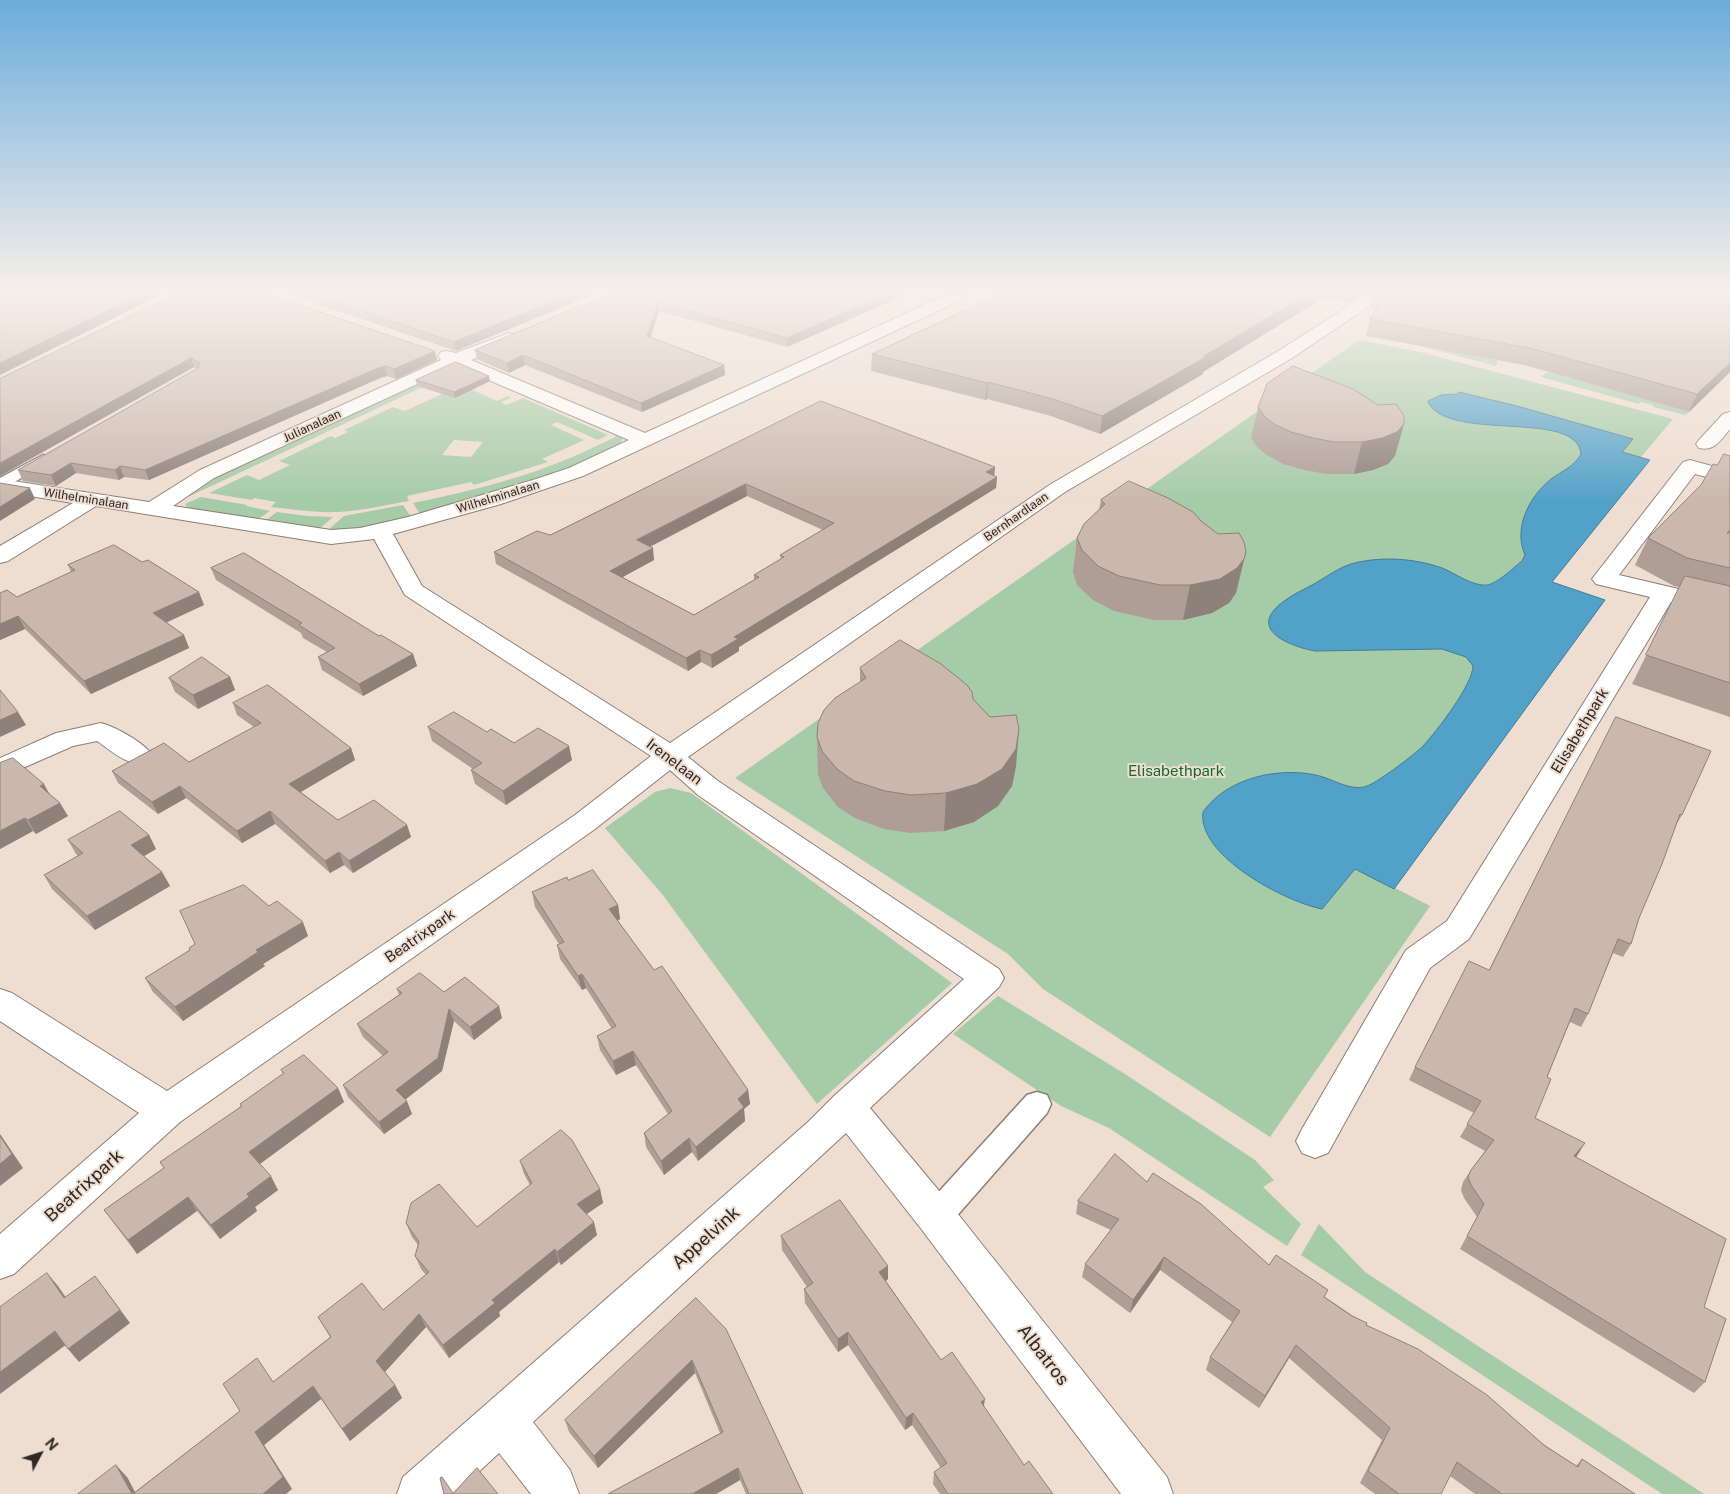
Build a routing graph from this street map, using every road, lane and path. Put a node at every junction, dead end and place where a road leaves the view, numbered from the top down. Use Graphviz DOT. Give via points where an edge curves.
graph roads {
  1 [pos="447,364"];
  2 [pos="468,364"];
  3 [pos="811,364"];
  4 [pos="1269,364"];
  5 [pos="1730,418"];
  6 [pos="645,440"];
  7 [pos="1706,444"];
  8 [pos="59,451"];
  9 [pos="1730,477"];
  10 [pos="0,485"];
  11 [pos="92,500"];
  12 [pos="152,509"];
  13 [pos="381,532"];
  14 [pos="0,556"];
  15 [pos="1664,593"];
  16 [pos="1730,608"];
  17 [pos="138,756"];
  18 [pos="670,756"];
  19 [pos="0,769"];
  20 [pos="987,978"];
  21 [pos="0,1003"];
  22 [pos="1036,1104"];
  23 [pos="847,1107"];
  24 [pos="167,1111"];
  25 [pos="1315,1141"];
  26 [pos="936,1217"];
  27 [pos="0,1260"];
  28 [pos="503,1421"];
  29 [pos="420,1494"];
  30 [pos="556,1494"];
  31 [pos="1150,1494"];
  1 -- 12 [label="street, Julianalaan" via="207,474"];
  2 -- 6 [label="street"];
  3 -- 6 [label="street, Wilhelminalaan"];
  4 -- 18 [label="street, Bernhardlaan" via="1058,488"];
  5 -- 7 [label="street"];
  6 -- 13 [label="street, Wilhelminalaan" via="576,472"];
  8 -- 10 [label="lane"];
  9 -- 15 [label="street" via="1690,466 1604,579"];
  10 -- 11 [label="street, Wilhelminalaan"];
  11 -- 12 [label="street, Wilhelminalaan"];
  11 -- 14 [label="street"];
  12 -- 13 [label="street, Wilhelminalaan" via="330,537"];
  13 -- 18 [label="street, Irenelaan" via="413,590"];
  15 -- 16 [label="street"];
  15 -- 25 [label="street, Elisabethpark" via="1458,930 1418,958"];
  17 -- 19 [label="street" via="101,732 66,739"];
  18 -- 20 [label="street, Irenelaan" via="708,788"];
  18 -- 24 [label="street, Beatrixpark" via="576,828"];
  20 -- 23 [label="street, Appelvink"];
  21 -- 24 [label="street"];
  22 -- 26 [label="lane"];
  23 -- 26 [label="street, Albatros"];
  23 -- 28 [label="street, Appelvink" via="822,1134"];
  24 -- 27 [label="street, Beatrixpark"];
  26 -- 31 [label="street, Albatros"];
  28 -- 29 [label="street, Appelvink"];
  28 -- 30 [label="street" via="554,1486"];
}
